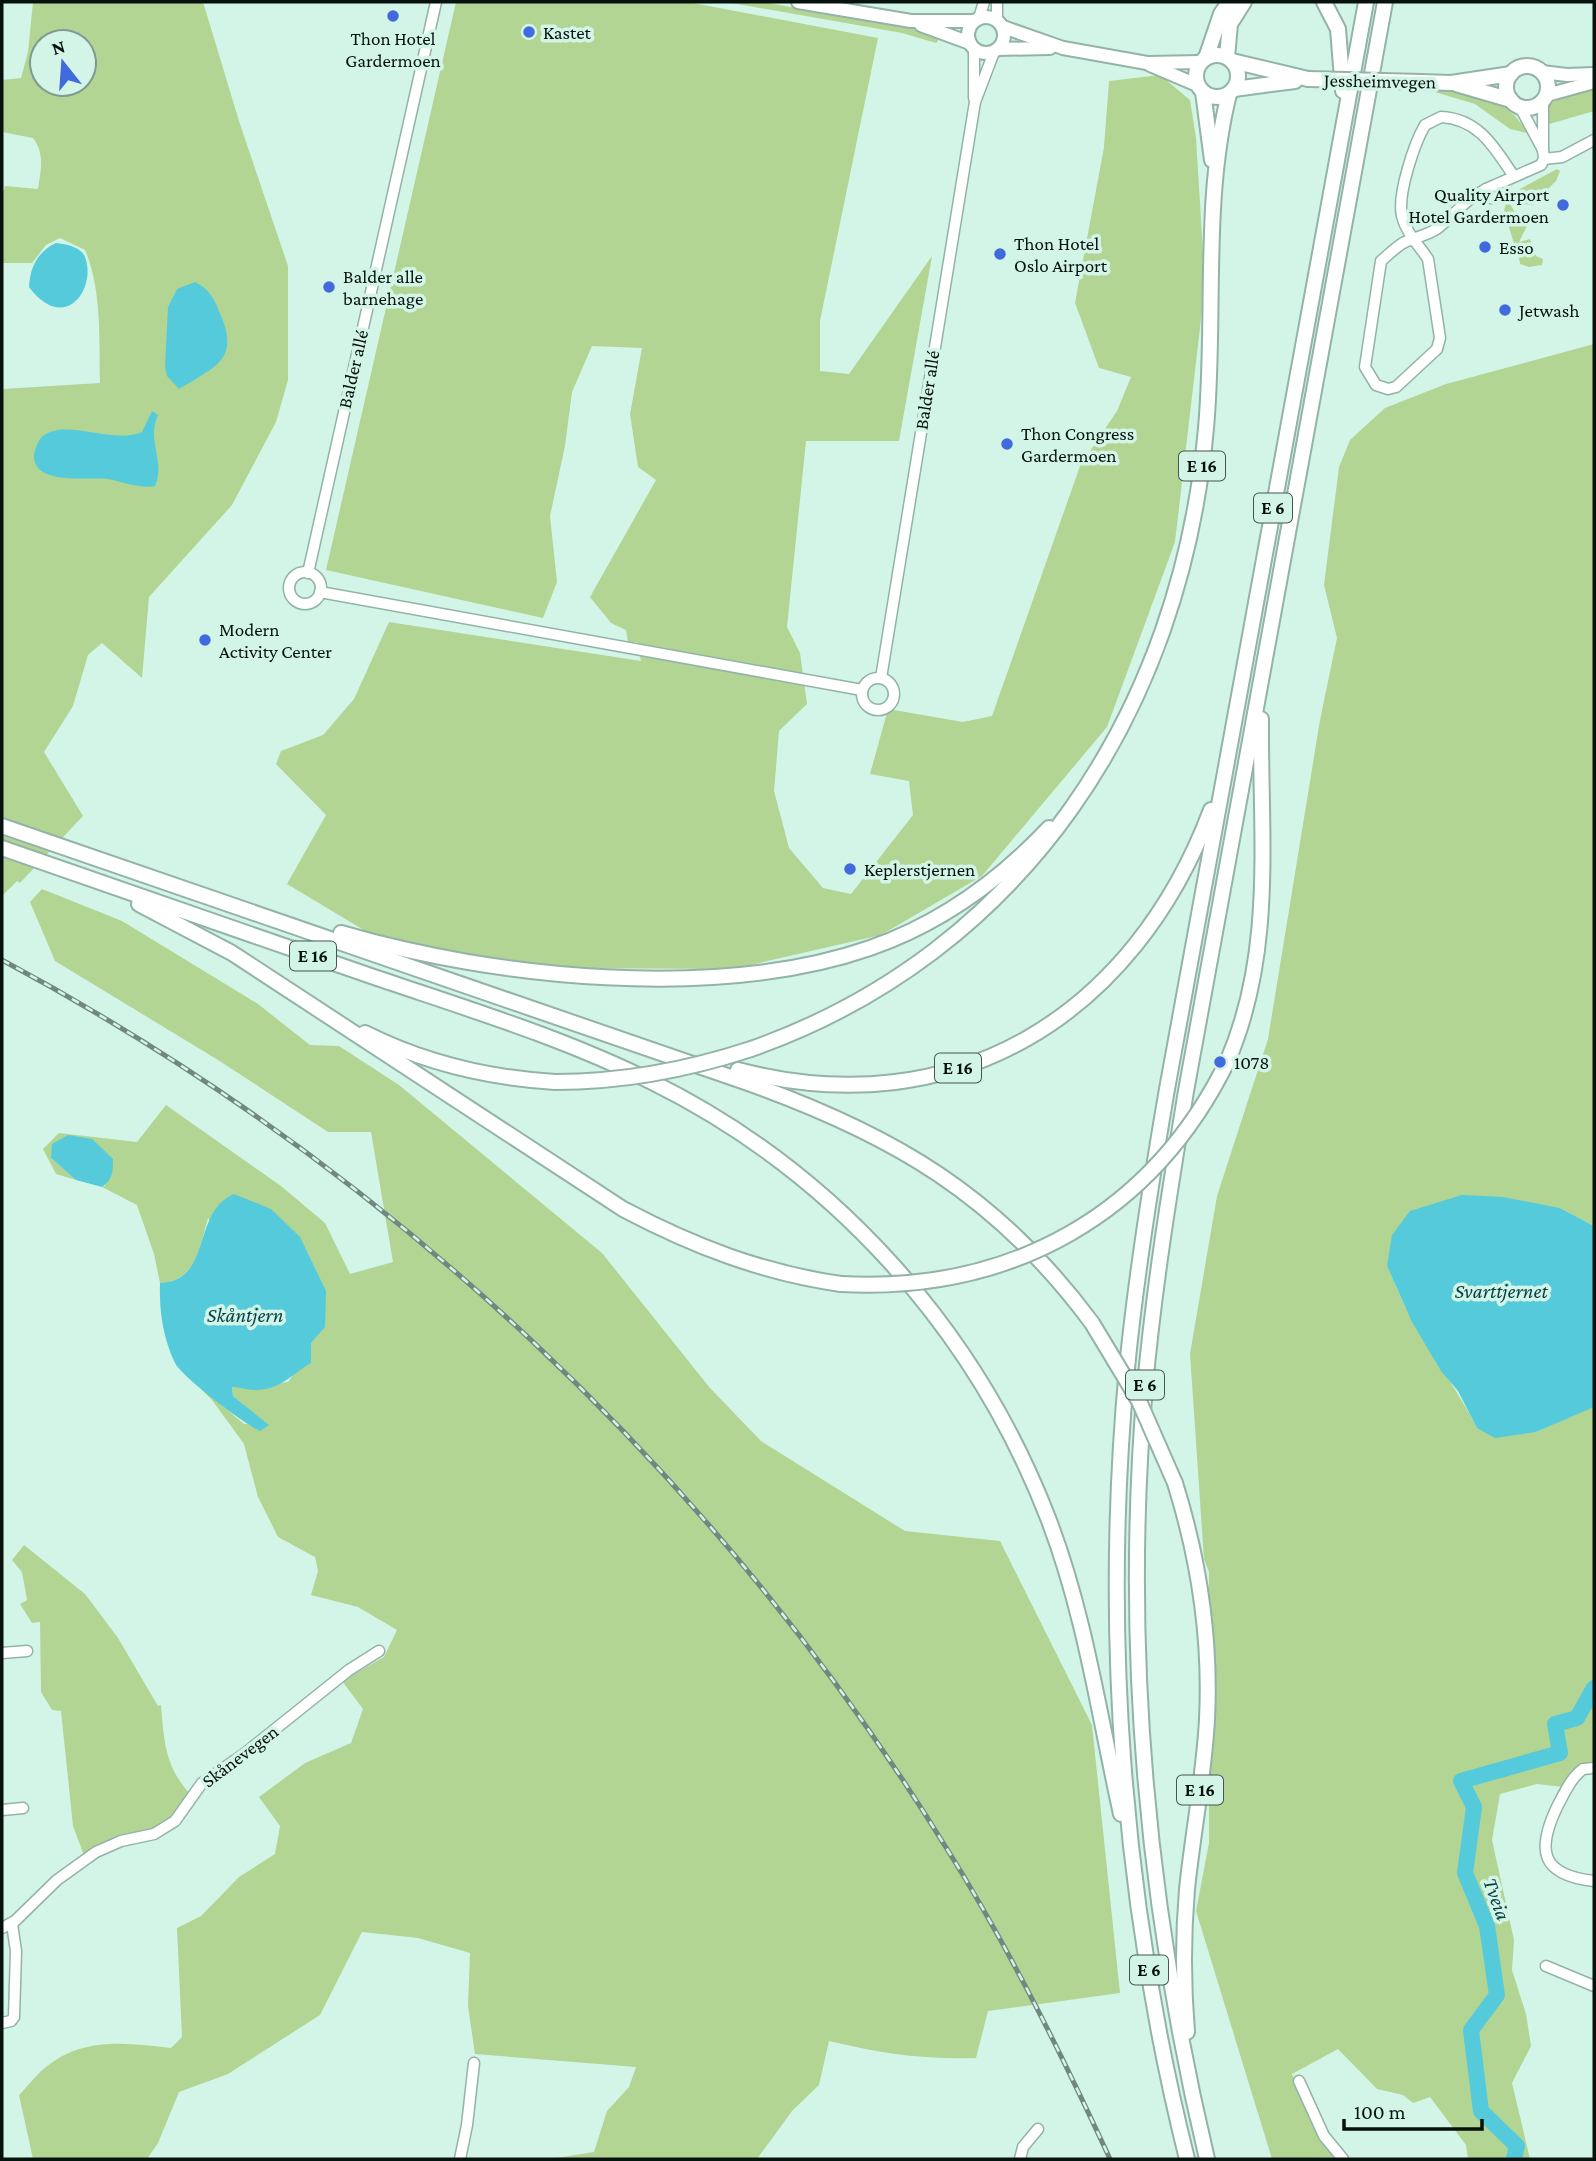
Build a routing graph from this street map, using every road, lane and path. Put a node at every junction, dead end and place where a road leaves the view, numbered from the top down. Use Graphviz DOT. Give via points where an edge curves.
graph roads {
  1 [pos="436,2"];
  2 [pos="799,2"];
  3 [pos="984,2"];
  4 [pos="997,2"];
  5 [pos="1229,2"];
  6 [pos="1244,2"];
  7 [pos="1324,2"];
  8 [pos="1366,2"];
  9 [pos="1385,2"];
  10 [pos="977,19"];
  11 [pos="911,21"];
  12 [pos="1000,23"];
  13 [pos="972,46"];
  14 [pos="1063,48"];
  15 [pos="996,50"];
  16 [pos="1230,59"];
  17 [pos="1203,60"];
  18 [pos="1147,63"];
  19 [pos="1542,72"];
  20 [pos="1511,74"];
  21 [pos="1594,74"];
  22 [pos="1308,79"];
  23 [pos="1594,82"];
  24 [pos="1451,83"];
  25 [pos="1200,89"];
  26 [pos="1231,91"];
  27 [pos="1545,98"];
  28 [pos="975,102"];
  29 [pos="1515,103"];
  30 [pos="1345,121"];
  31 [pos="1594,140"];
  32 [pos="1544,155"];
  33 [pos="1513,175"];
  34 [pos="1214,176"];
  35 [pos="1414,239"];
  36 [pos="308,573"];
  37 [pos="320,592"];
  38 [pos="1263,675"];
  39 [pos="881,678"];
  40 [pos="862,690"];
  41 [pos="1115,740"];
  42 [pos="1225,771"];
  43 [pos="2,826"];
  44 [pos="2,849"];
  45 [pos="92,880"];
  46 [pos="228,903"];
  47 [pos="337,1023"];
  48 [pos="668,1055"];
  49 [pos="27,1651"];
  50 [pos="379,1651"];
  51 [pos="2,1653"];
  52 [pos="1594,1768"];
  53 [pos="23,1808"];
  54 [pos="2,1810"];
  55 [pos="1594,1881"];
  56 [pos="1137,1891"];
  57 [pos="7,1926"];
  58 [pos="1546,1966"];
  59 [pos="1594,1986"];
  60 [pos="2,2023"];
  61 [pos="474,2063"];
  62 [pos="1300,2081"];
  63 [pos="1193,2100"];
  64 [pos="1038,2130"];
  65 [pos="460,2159"];
  66 [pos="1020,2159"];
  67 [pos="1187,2159"];
  68 [pos="1207,2159"];
  69 [pos="1343,2159"];
  1 -- 36 [label="street, Balder allé"];
  2 -- 11 [label="main road"];
  3 -- 10 [label="street"];
  4 -- 12 [label="street"];
  5 -- 17 [label="highway"];
  6 -- 16 [label="highway" via="1230,24"];
  7 -- 30 [label="highway, E 6" via="1340,42"];
  8 -- 30 [label="highway, E 6"];
  9 -- 38 [label="highway, E 6"];
  10 -- 11 [label="main road"];
  10 -- 12 [label="main road" via="988,16"];
  10 -- 13 [label="main road" via="968,34"];
  11 -- 13 [label="main road"];
  12 -- 14 [label="main road"];
  12 -- 15 [label="main road" via="1004,41"];
  13 -- 15 [label="main road" via="980,52"];
  13 -- 28 [label="street, Balder allé"];
  14 -- 15 [label="main road"];
  14 -- 18 [label="main road"];
  15 -- 28 [label="street, Balder allé"];
  16 -- 17 [label="highway" via="1212,55"];
  16 -- 22 [label="highway, Jessheimvegen"];
  16 -- 26 [label="highway, E 16" via="1238,72"];
  17 -- 18 [label="main road"];
  17 -- 25 [label="highway, E 16" via="1195,73"];
  18 -- 25 [label="main road"];
  19 -- 20 [label="highway" via="1529,66"];
  19 -- 21 [label="main road"];
  19 -- 27 [label="highway" via="1548,82"];
  20 -- 24 [label="highway, Jessheimvegen"];
  20 -- 29 [label="highway" via="1506,87"];
  22 -- 24 [label="highway, Jessheimvegen, bridge"];
  22 -- 26 [label="highway, Jessheimvegen"];
  23 -- 27 [label="main road"];
  24 -- 29 [label="highway, Jessheimvegen"];
  25 -- 26 [label="highway" via="1216,97"];
  25 -- 34 [label="highway, E 16"];
  26 -- 34 [label="highway, E 16"];
  27 -- 29 [label="highway" via="1536,106"];
  27 -- 32 [label="street"];
  28 -- 39 [label="street, Balder allé"];
  29 -- 32 [label="street"];
  30 -- 42 [label="highway, E 6"];
  31 -- 32 [label="street" via="1562,157"];
  32 -- 33 [label="street" via="1541,165"];
  33 -- 35 [label="street" via="1488,194 1470,197 1439,227"];
  33 -- 35 [label="street" via="1490,141 1471,124 1450,117 1430,121 1421,133 1400,200"];
  34 -- 41 [label="highway, E 16" via="1209,399 1196,508 1161,635"];
  35 -- 35 [label="street" via="1381,261 1375,288 1365,367 1376,385 1388,389 1396,387 1437,349 1440,338 1433,275"];
  36 -- 37 [label="street" via="317,578"];
  36 -- 37 [label="street" via="294,576 290,594 306,604"];
  37 -- 40 [label="street"];
  38 -- 47 [label="highway, E 16, bridge" via="1260,946 1247,1009 1228,1060 1199,1111 1158,1165 1107,1210 1021,1258 972,1274 915,1284 841,1284 754,1266 653,1224 576,1181"];
  38 -- 63 [label="highway, E 6" via="1173,1171 1150,1333 1140,1468 1138,1635 1145,1780 1164,1945"];
  39 -- 40 [label="street" via="867,681"];
  39 -- 40 [label="street" via="893,688 887,707 869,707"];
  41 -- 46 [label="highway, E 16" via="1052,824 1016,862 976,893 896,938 793,968 676,977 531,970 405,950 247,902"];
  41 -- 47 [label="highway, E 16, bridge" via="1086,792 1044,848 958,933 874,992 751,1049 648,1075 555,1082 457,1068"];
  42 -- 48 [label="highway, E 16" via="1182,875 1143,939 1097,988 1023,1041 981,1061 935,1075 843,1086 763,1077 699,1058"];
  42 -- 56 [label="highway, E 6" via="1153,1171 1125,1395 1118,1634 1124,1768"];
  43 -- 46 [label="highway, E 16"];
  44 -- 45 [label="highway, E 16"];
  45 -- 47 [label="highway, E 16" via="102,890 221,947"];
  45 -- 56 [label="highway, E 16" via="519,1027 627,1070 763,1148 848,1218 910,1283 954,1341 1037,1490 1079,1614"];
  46 -- 48 [label="highway, E 16"];
  48 -- 63 [label="highway, E 16, bridge" via="845,1120 927,1165 1024,1243 1092,1322 1139,1401 1175,1483 1197,1568 1208,1669 1184,1954"];
  49 -- 51 [label="street"];
  50 -- 57 [label="street, Skånevegen" via="202,1783 175,1821 96,1852"];
  52 -- 55 [label="street" via="1583,1769 1566,1789 1546,1829 1544,1851 1565,1875"];
  53 -- 54 [label="street"];
  56 -- 67 [label="highway, E 6" via="1158,2024"];
  57 -- 60 [label="street" via="16,1951 14,2017"];
  58 -- 59 [label="street"];
  61 -- 65 [label="street"];
  62 -- 69 [label="street" via="1324,2136"];
  63 -- 68 [label="highway, E 6"];
  64 -- 66 [label="street" via="1023,2147"];
}
